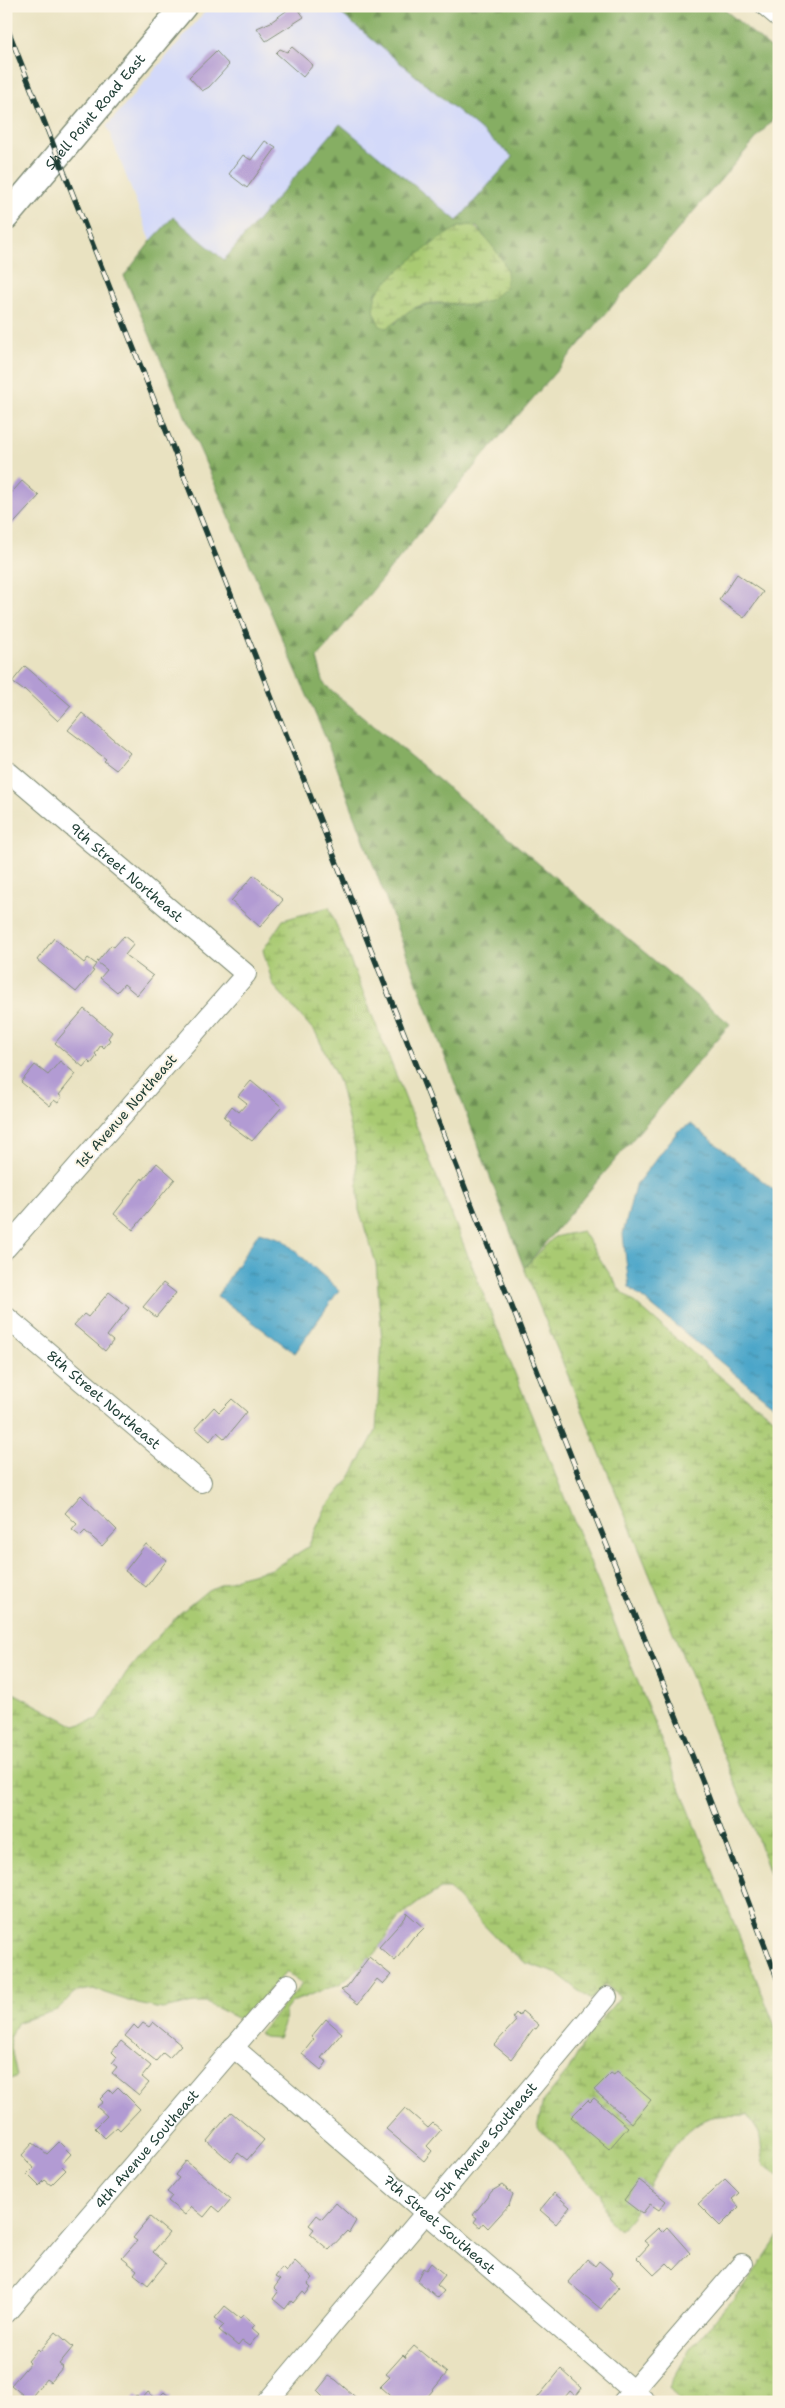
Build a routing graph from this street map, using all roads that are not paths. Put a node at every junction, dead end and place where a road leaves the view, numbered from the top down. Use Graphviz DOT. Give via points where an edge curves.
graph roads {
  1 [pos="184,6"];
  2 [pos="766,6"];
  3 [pos="779,17"];
  4 [pos="7,211"];
  5 [pos="6,770"];
  6 [pos="246,974"];
  7 [pos="6,1248"];
  8 [pos="6,1317"];
  9 [pos="201,1482"];
  10 [pos="288,1984"];
  11 [pos="607,1997"];
  12 [pos="233,2048"];
  13 [pos="426,2213"];
  14 [pos="742,2264"];
  15 [pos="6,2313"];
  16 [pos="634,2398"];
  17 [pos="267,2402"];
  1 -- 4 [label="street, Shell Point Road East"];
  2 -- 3 [label="street"];
  5 -- 6 [label="street, 9th Street Northeast"];
  6 -- 7 [label="street, 1st Avenue Northeast"];
  8 -- 9 [label="street, 8th Street Northeast"];
  10 -- 12 [label="street, 4th Avenue Southeast"];
  11 -- 13 [label="street, 5th Avenue Southeast"];
  12 -- 13 [label="street, 7th Street Southeast"];
  12 -- 15 [label="street, 4th Avenue Southeast"];
  13 -- 16 [label="street, 7th Street Southeast"];
  13 -- 17 [label="street, 5th Avenue Southeast"];
  14 -- 16 [label="street"];
}
